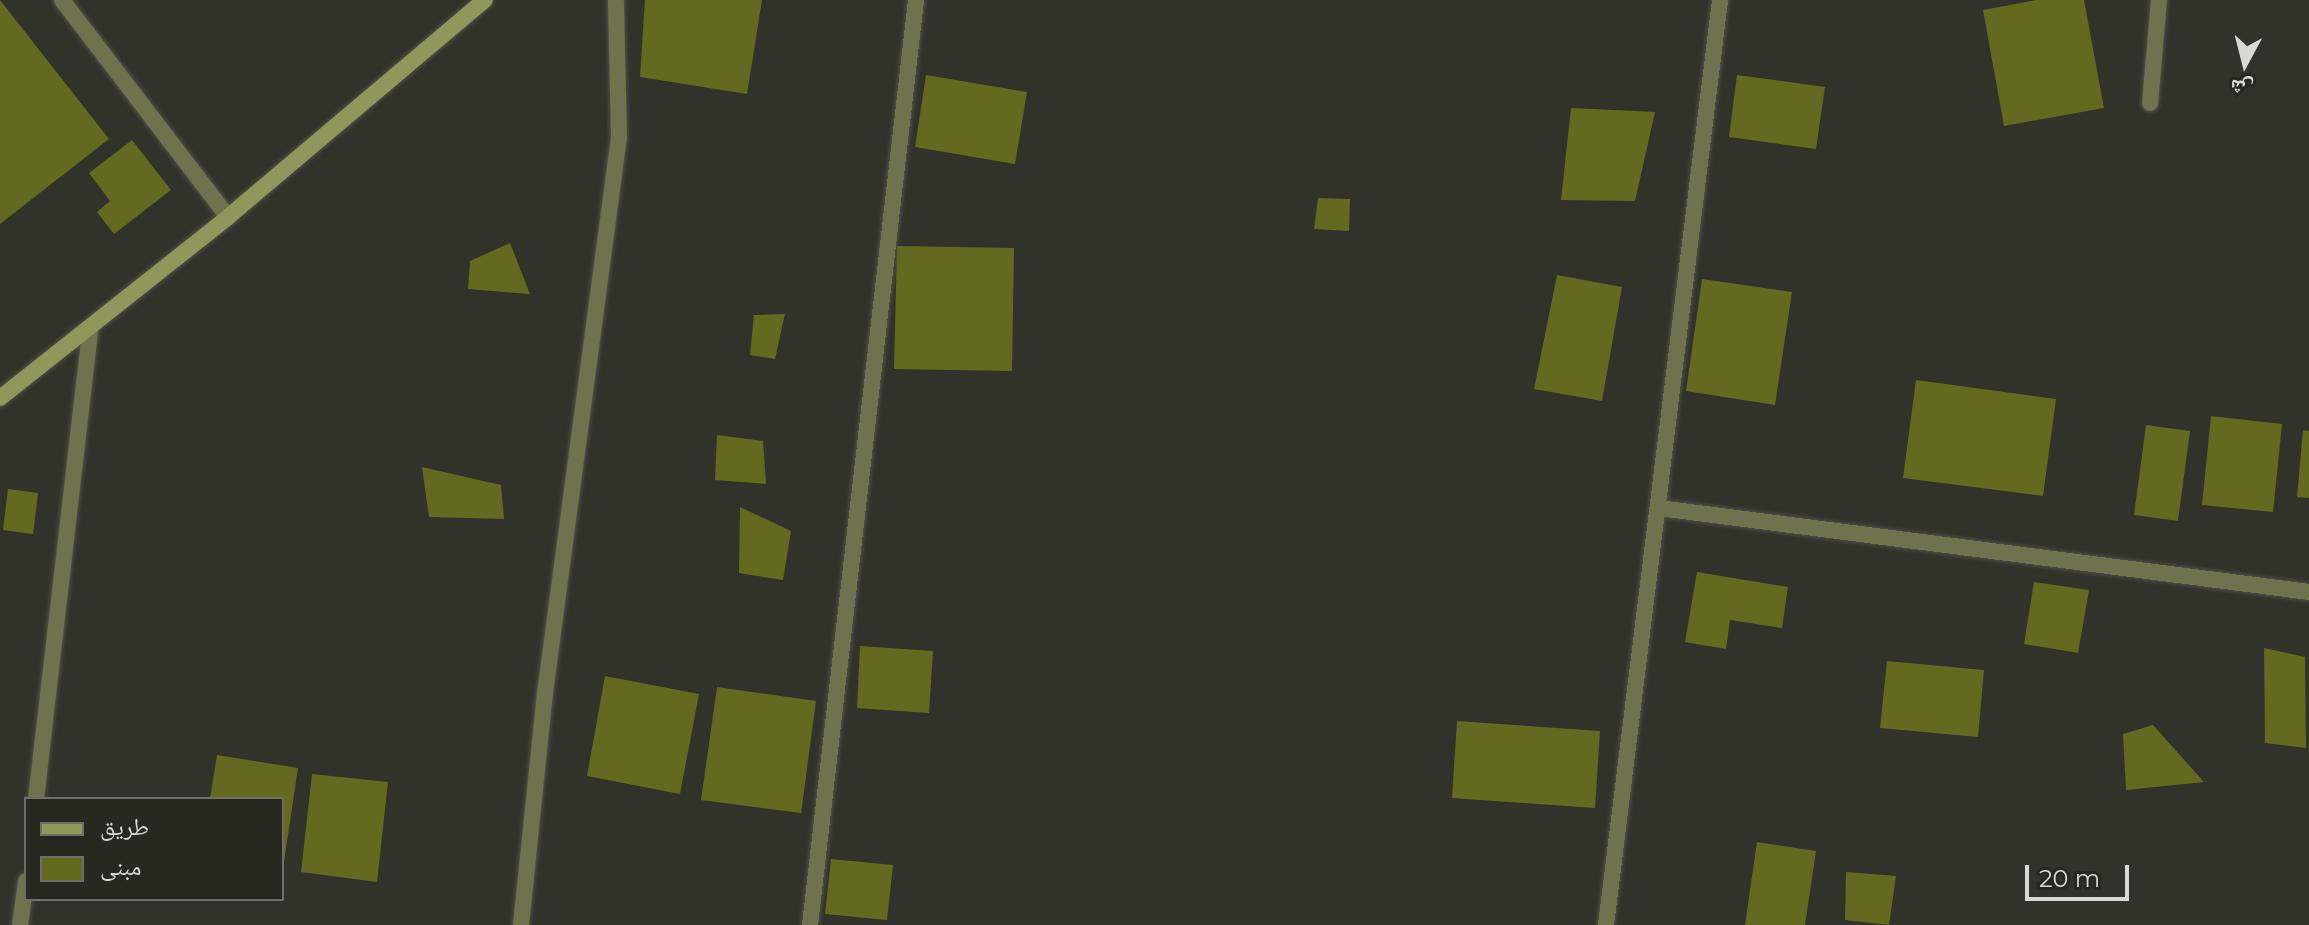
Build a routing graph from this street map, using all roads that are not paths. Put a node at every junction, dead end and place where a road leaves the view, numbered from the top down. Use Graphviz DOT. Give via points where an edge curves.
graph roads {
  1 [pos="62,0"];
  2 [pos="485,0"];
  3 [pos="616,0"];
  4 [pos="916,0"];
  5 [pos="1720,0"];
  6 [pos="2159,0"];
  7 [pos="2150,103"];
  8 [pos="228,217"];
  9 [pos="91,327"];
  10 [pos="0,398"];
  11 [pos="1659,508"];
  12 [pos="2309,592"];
  13 [pos="36,797"];
  14 [pos="24,896"];
  15 [pos="20,925"];
  16 [pos="521,925"];
  17 [pos="810,925"];
  18 [pos="1606,925"];
  1 -- 8 [label="street"];
  2 -- 8 [label="main road"];
  3 -- 16 [label="street" via="619,137 545,693"];
  4 -- 17 [label="street"];
  5 -- 11 [label="street"];
  6 -- 7 [label="street"];
  8 -- 9 [label="main road"];
  9 -- 10 [label="main road"];
  9 -- 13 [label="street"];
  11 -- 12 [label="street"];
  11 -- 18 [label="street"];
  14 -- 15 [label="street"];
}
